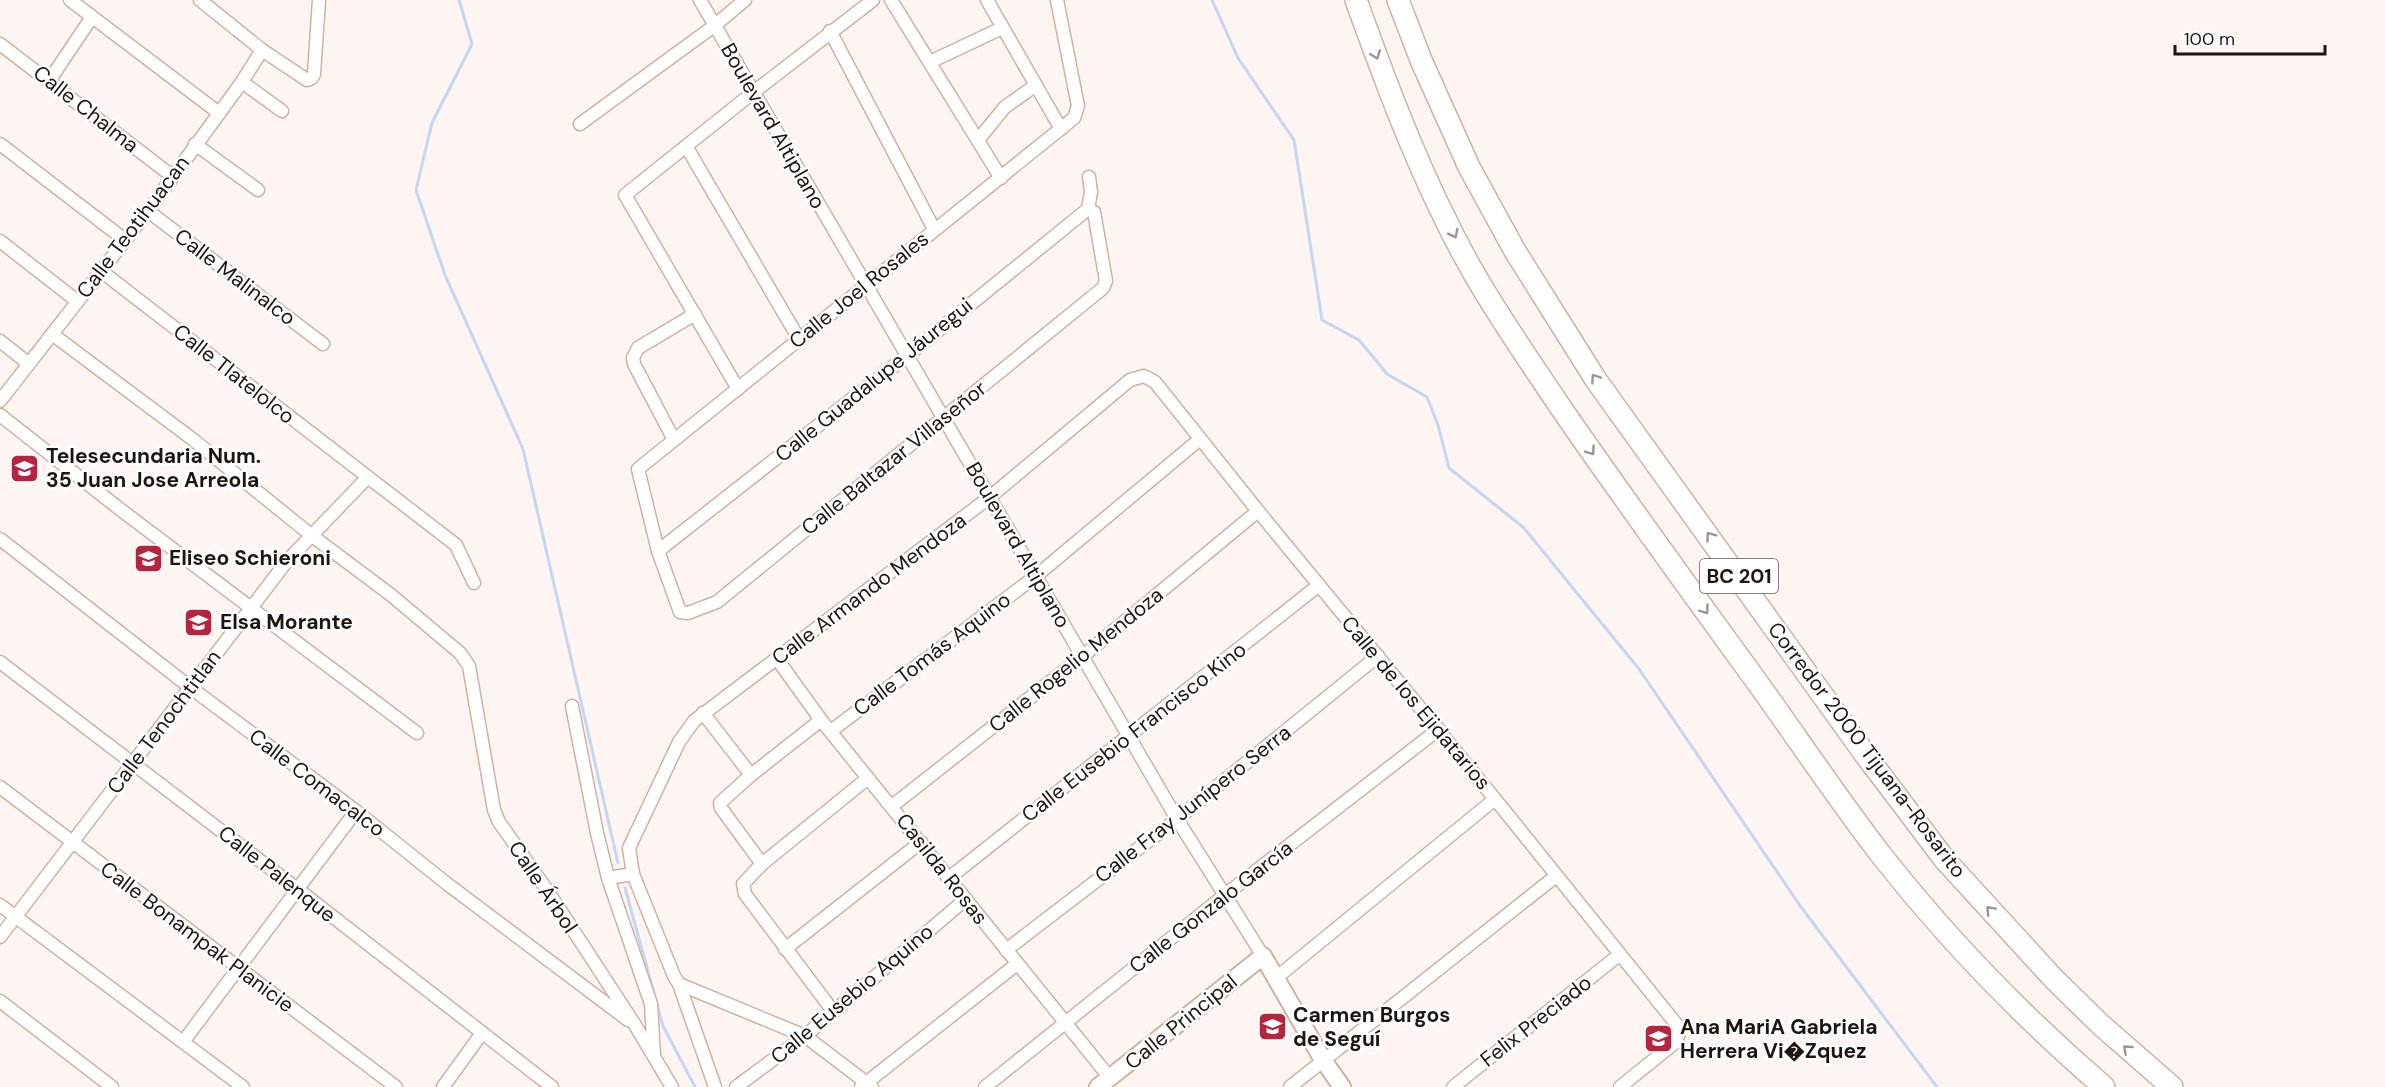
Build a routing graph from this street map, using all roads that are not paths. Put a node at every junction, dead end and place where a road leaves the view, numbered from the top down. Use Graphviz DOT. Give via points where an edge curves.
graph roads {
  1 [pos="70,0"];
  2 [pos="200,0"];
  3 [pos="319,0"];
  4 [pos="700,0"];
  5 [pos="745,0"];
  6 [pos="873,0"];
  7 [pos="891,0"];
  8 [pos="1056,0"];
  9 [pos="1356,0"];
  10 [pos="1398,0"];
  11 [pos="989,1"];
  12 [pos="92,17"];
  13 [pos="714,26"];
  14 [pos="1002,28"];
  15 [pos="830,32"];
  16 [pos="0,44"];
  17 [pos="262,50"];
  18 [pos="930,62"];
  19 [pos="49,81"];
  20 [pos="242,82"];
  21 [pos="1036,85"];
  22 [pos="754,91"];
  23 [pos="282,111"];
  24 [pos="219,113"];
  25 [pos="580,124"];
  26 [pos="1061,129"];
  27 [pos="978,140"];
  28 [pos="0,144"];
  29 [pos="195,144"];
  30 [pos="686,146"];
  31 [pos="172,176"];
  32 [pos="1089,177"];
  33 [pos="1001,178"];
  34 [pos="258,190"];
  35 [pos="1088,209"];
  36 [pos="148,211"];
  37 [pos="934,229"];
  38 [pos="125,240"];
  39 [pos="0,241"];
  40 [pos="101,271"];
  41 [pos="865,286"];
  42 [pos="77,301"];
  43 [pos="695,314"];
  44 [pos="52,334"];
  45 [pos="799,339"];
  46 [pos="0,341"];
  47 [pos="323,344"];
  48 [pos="908,355"];
  49 [pos="29,364"];
  50 [pos="1144,376"];
  51 [pos="738,389"];
  52 [pos="0,401"];
  53 [pos="0,414"];
  54 [pos="944,416"];
  55 [pos="1200,439"];
  56 [pos="674,440"];
  57 [pos="367,478"];
  58 [pos="990,497"];
  59 [pos="1258,511"];
  60 [pos="311,535"];
  61 [pos="0,540"];
  62 [pos="658,551"];
  63 [pos="1036,576"];
  64 [pos="474,583"];
  65 [pos="1319,585"];
  66 [pos="252,606"];
  67 [pos="1083,656"];
  68 [pos="1378,656"];
  69 [pos="777,659"];
  70 [pos="0,662"];
  71 [pos="191,688"];
  72 [pos="572,706"];
  73 [pos="703,713"];
  74 [pos="821,720"];
  75 [pos="1438,729"];
  76 [pos="831,731"];
  77 [pos="417,733"];
  78 [pos="1129,737"];
  79 [pos="133,764"];
  80 [pos="751,775"];
  81 [pos="868,778"];
  82 [pos="0,787"];
  83 [pos="1495,799"];
  84 [pos="892,806"];
  85 [pos="356,811"];
  86 [pos="1177,819"];
  87 [pos="72,842"];
  88 [pos="921,842"];
  89 [pos="762,864"];
  90 [pos="633,874"];
  91 [pos="1556,876"];
  92 [pos="608,878"];
  93 [pos="949,878"];
  94 [pos="297,888"];
  95 [pos="1225,895"];
  96 [pos="966,899"];
  97 [pos="0,905"];
  98 [pos="14,916"];
  99 [pos="0,936"];
  100 [pos="785,949"];
  101 [pos="1006,950"];
  102 [pos="1619,955"];
  103 [pos="1263,956"];
  104 [pos="1017,964"];
  105 [pos="238,969"];
  106 [pos="1276,978"];
  107 [pos="679,984"];
  108 [pos="0,1001"];
  109 [pos="833,1011"];
  110 [pos="1065,1023"];
  111 [pos="635,1025"];
  112 [pos="482,1033"];
  113 [pos="805,1036"];
  114 [pos="183,1042"];
  115 [pos="654,1057"];
  116 [pos="1323,1059"];
  117 [pos="1104,1082"];
  118 [pos="866,1086"];
  119 [pos="112,1087"];
  120 [pos="243,1087"];
  121 [pos="396,1087"];
  122 [pos="443,1087"];
  123 [pos="552,1087"];
  124 [pos="672,1087"];
  125 [pos="715,1087"];
  126 [pos="736,1087"];
  127 [pos="985,1087"];
  128 [pos="1290,1087"];
  129 [pos="1342,1087"];
  130 [pos="1453,1087"];
  131 [pos="1620,1087"];
  132 [pos="2104,1087"];
  133 [pos="2172,1087"];
  1 -- 12 [label="street"];
  2 -- 17 [label="street"];
  3 -- 17 [label="street" via="312,78 307,80"];
  4 -- 13 [label="street, Boulevard Altiplano"];
  5 -- 13 [label="street"];
  6 -- 15 [label="street"];
  7 -- 18 [label="street"];
  8 -- 26 [label="street, Calle Joel Rosales" via="1078,106 1074,118"];
  9 -- 132 [label="highway, BC 201, one-way" via="1387,86 1471,269 1579,434 1881,854 1987,976"];
  133 -- 10 [label="highway, Corredor 2000 Tijuana-Rosarito / BC 201, one-way" via="2054,979 1945,860 1596,380 1515,251 1469,167"];
  11 -- 14 [label="street"];
  12 -- 19 [label="street"];
  12 -- 24 [label="street"];
  13 -- 22 [label="street, Boulevard Altiplano"];
  13 -- 25 [label="street"];
  14 -- 18 [label="street"];
  14 -- 21 [label="street"];
  15 -- 22 [label="street"];
  15 -- 37 [label="street"];
  16 -- 19 [label="street, Calle Chalma"];
  17 -- 20 [label="street, Calle Teotihuacan"];
  18 -- 27 [label="street"];
  19 -- 31 [label="street, Calle Chalma"];
  20 -- 23 [label="street"];
  20 -- 24 [label="street, Calle Teotihuacan"];
  21 -- 26 [label="street"];
  21 -- 27 [label="street" via="1005,107"];
  22 -- 30 [label="street"];
  22 -- 41 [label="street, Boulevard Altiplano"];
  24 -- 29 [label="street, Calle Teotihuacan"];
  26 -- 33 [label="street, Calle Joel Rosales"];
  27 -- 33 [label="street"];
  28 -- 38 [label="street"];
  29 -- 31 [label="street, Calle Teotihuacan"];
  29 -- 34 [label="street"];
  30 -- 43 [label="street" via="625,198"];
  30 -- 45 [label="street"];
  31 -- 36 [label="street, Calle Teotihuacan"];
  32 -- 35 [label="street"];
  33 -- 37 [label="street, Calle Joel Rosales"];
  35 -- 48 [label="street, Calle Guadalupe Jáuregui"];
  35 -- 54 [label="street, Calle Baltazar Villaseñor" via="1094,212 1105,285"];
  36 -- 38 [label="street, Calle Teotihuacan"];
  36 -- 47 [label="street, Calle Malinalco"];
  37 -- 41 [label="street, Calle Joel Rosales"];
  38 -- 40 [label="street, Calle Teotihuacan"];
  39 -- 42 [label="street"];
  40 -- 42 [label="street, Calle Teotihuacan"];
  40 -- 57 [label="street, Calle Tlatelolco"];
  41 -- 45 [label="street, Calle Joel Rosales"];
  41 -- 48 [label="street, Boulevard Altiplano"];
  42 -- 44 [label="street, Calle Teotihuacan"];
  43 -- 51 [label="street"];
  43 -- 56 [label="street" via="639,348 633,358"];
  44 -- 49 [label="street, Calle Teotihuacan"];
  44 -- 60 [label="street" via="191,438"];
  45 -- 51 [label="street, Calle Joel Rosales"];
  46 -- 49 [label="street"];
  48 -- 54 [label="street, Boulevard Altiplano"];
  48 -- 62 [label="street, Calle Guadalupe Jáuregui"];
  49 -- 52 [label="street, Calle Teotihuacan"];
  50 -- 55 [label="street, Calle de los Ejidatarios" via="1155,382"];
  50 -- 58 [label="street, Calle Armando Mendoza" via="1130,380"];
  51 -- 56 [label="street, Calle Joel Rosales"];
  53 -- 66 [label="street" via="121,510"];
  54 -- 58 [label="street, Boulevard Altiplano"];
  54 -- 62 [label="street, Calle Baltazar Villaseñor" via="717,602 688,613 680,612"];
  55 -- 59 [label="street, Calle de los Ejidatarios"];
  55 -- 63 [label="street, Calle Tomás Aquino"];
  56 -- 62 [label="street, Calle Joel Rosales" via="640,466 638,472"];
  57 -- 60 [label="street, Calle Tenochtitlan"];
  57 -- 64 [label="street" via="456,545"];
  58 -- 63 [label="street, Boulevard Altiplano"];
  58 -- 69 [label="street, Calle Armando Mendoza"];
  59 -- 65 [label="street, Calle de los Ejidatarios"];
  59 -- 67 [label="street, Calle Rogelio Mendoza"];
  60 -- 66 [label="street, Calle Tenochtitlan"];
  60 -- 111 [label="street, Calle Árbol" via="391,595 460,653 469,666 499,822"];
  61 -- 71 [label="street, Calle Comacalco"];
  63 -- 67 [label="street, Boulevard Altiplano"];
  63 -- 76 [label="street, Calle Tomás Aquino"];
  65 -- 68 [label="street, Calle de los Ejidatarios"];
  65 -- 78 [label="street, Calle Eusebio Francisco Kino"];
  66 -- 71 [label="street, Calle Tenochtitlan"];
  66 -- 77 [label="street"];
  67 -- 78 [label="street, Boulevard Altiplano"];
  67 -- 84 [label="street, Calle Rogelio Mendoza"];
  68 -- 75 [label="street, Calle de los Ejidatarios"];
  68 -- 86 [label="street, Calle Fray Junípero Serra"];
  69 -- 73 [label="street, Calle Armando Mendoza"];
  69 -- 74 [label="street, Casilda Rosas"];
  70 -- 79 [label="street, Calle Palenque"];
  71 -- 79 [label="street, Calle Tenochtitlan"];
  71 -- 85 [label="street, Calle Comacalco"];
  72 -- 92 [label="street"];
  73 -- 80 [label="street"];
  73 -- 90 [label="street, Calle Armando Mendoza" via="685,731 629,848"];
  74 -- 76 [label="street, Casilda Rosas"];
  74 -- 80 [label="street"];
  75 -- 83 [label="street, Calle de los Ejidatarios"];
  75 -- 95 [label="street, Calle Gonzalo García"];
  76 -- 81 [label="street, Casilda Rosas"];
  78 -- 86 [label="street, Boulevard Altiplano"];
  78 -- 93 [label="street, Calle Eusebio Francisco Kino"];
  79 -- 87 [label="street, Calle Tenochtitlan"];
  79 -- 94 [label="street, Calle Palenque"];
  80 -- 89 [label="street" via="720,805"];
  81 -- 84 [label="street, Casilda Rosas"];
  81 -- 89 [label="street"];
  82 -- 87 [label="street, Calle Bonampak Planicie"];
  83 -- 91 [label="street, Calle de los Ejidatarios"];
  83 -- 106 [label="street"];
  84 -- 88 [label="street, Casilda Rosas"];
  85 -- 94 [label="street"];
  85 -- 111 [label="street, Calle Comacalco"];
  86 -- 95 [label="street, Boulevard Altiplano"];
  86 -- 101 [label="street, Calle Fray Junípero Serra"];
  87 -- 98 [label="street, Calle Tenochtitlan"];
  87 -- 105 [label="street, Calle Bonampak Planicie"];
  88 -- 93 [label="street, Casilda Rosas"];
  88 -- 100 [label="street"];
  89 -- 100 [label="street" via="746,879 743,889"];
  90 -- 92 [label="street"];
  90 -- 107 [label="street, Calle Armando Mendoza"];
  91 -- 102 [label="street, Calle de los Ejidatarios"];
  91 -- 116 [label="street"];
  92 -- 115 [label="street" via="651,1004"];
  93 -- 96 [label="street, Casilda Rosas"];
  94 -- 105 [label="street"];
  94 -- 112 [label="street, Calle Palenque"];
  95 -- 103 [label="street, Boulevard Altiplano"];
  95 -- 110 [label="street, Calle Gonzalo García"];
  96 -- 101 [label="street, Casilda Rosas"];
  96 -- 109 [label="street, Calle Eusebio Aquino"];
  97 -- 98 [label="street"];
  98 -- 99 [label="street, Calle Tenochtitlan"];
  98 -- 114 [label="street"];
  100 -- 109 [label="street"];
  101 -- 104 [label="street, Casilda Rosas"];
  102 -- 130 [label="street, Felix Preciado"];
  102 -- 131 [label="street, Calle de los Ejidatarios" via="1677,1025 1679,1036"];
  103 -- 106 [label="street, Boulevard Altiplano"];
  103 -- 117 [label="street, Calle Principal"];
  104 -- 110 [label="street, Casilda Rosas"];
  104 -- 118 [label="street"];
  105 -- 114 [label="street"];
  105 -- 121 [label="street, Calle Bonampak Planicie"];
  106 -- 116 [label="street, Boulevard Altiplano"];
  107 -- 113 [label="street"];
  107 -- 125 [label="street, Calle Armando Mendoza"];
  108 -- 119 [label="street"];
  109 -- 113 [label="street, Calle Eusebio Aquino"];
  110 -- 117 [label="street, Casilda Rosas"];
  110 -- 127 [label="street, Calle Gonzalo García"];
  111 -- 115 [label="street, Calle Árbol"];
  112 -- 122 [label="street"];
  112 -- 123 [label="street, Calle Palenque"];
  113 -- 118 [label="street"];
  113 -- 126 [label="street, Calle Eusebio Aquino"];
  114 -- 120 [label="street"];
  115 -- 124 [label="street, Calle Árbol"];
  116 -- 128 [label="street"];
  116 -- 129 [label="street, Boulevard Altiplano"];
}
